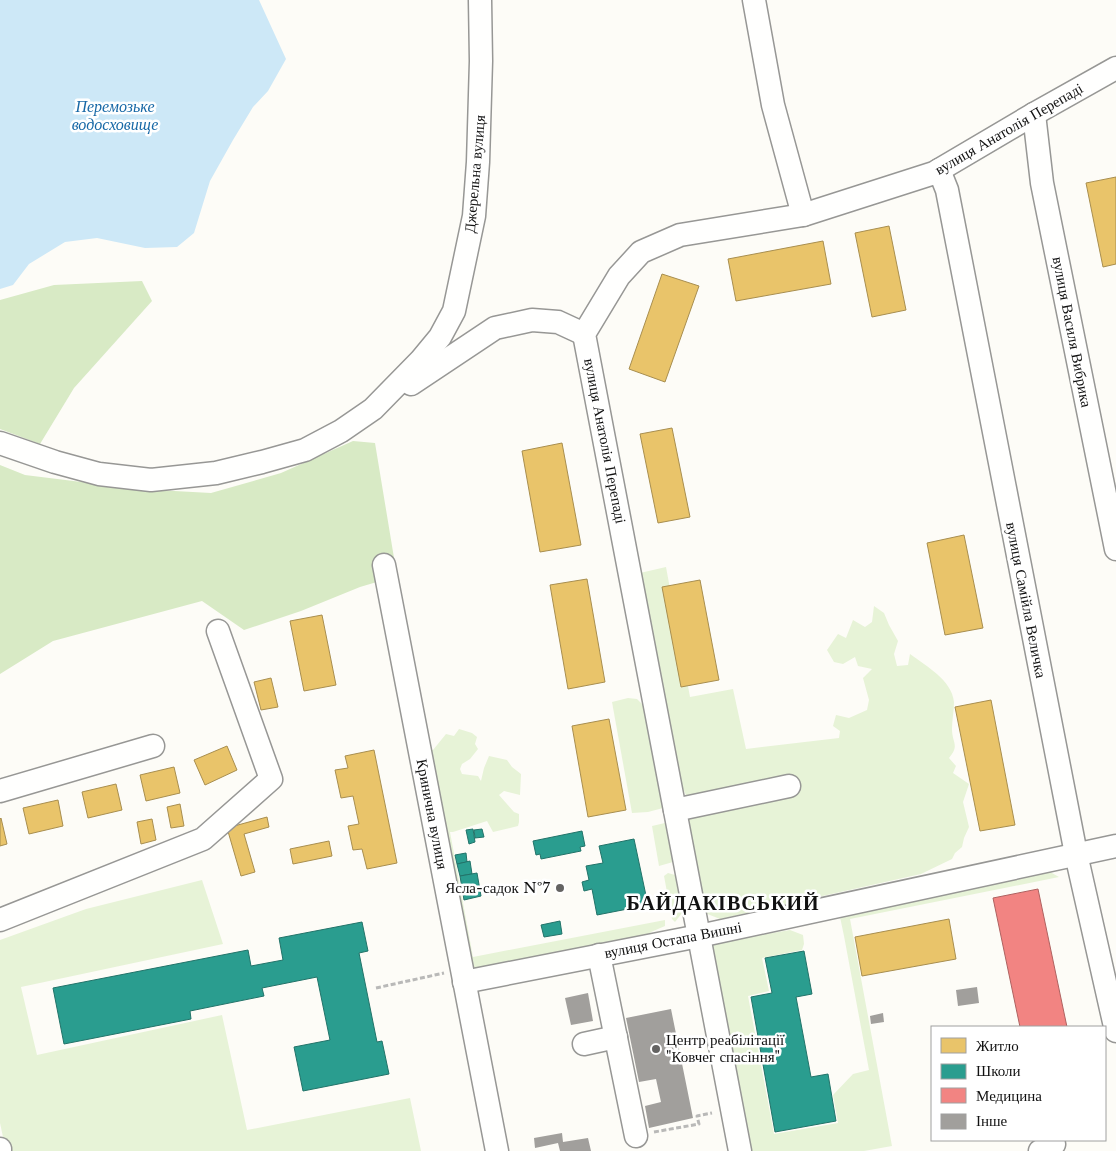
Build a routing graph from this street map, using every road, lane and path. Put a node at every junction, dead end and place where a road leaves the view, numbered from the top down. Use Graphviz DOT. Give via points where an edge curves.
graph roads {
  1 [pos="480,0"];
  2 [pos="754,0"];
  3 [pos="1116,68"];
  4 [pos="1034,114"];
  5 [pos="939,170"];
  6 [pos="803,215"];
  7 [pos="584,334"];
  8 [pos="373,410"];
  9 [pos="0,443"];
  10 [pos="1116,549"];
  11 [pos="384,565"];
  12 [pos="218,631"];
  13 [pos="154,746"];
  14 [pos="788,786"];
  15 [pos="0,792"];
  16 [pos="675,810"];
  17 [pos="1116,846"];
  18 [pos="1076,854"];
  19 [pos="0,920"];
  20 [pos="699,936"];
  21 [pos="599,955"];
  22 [pos="463,975"];
  23 [pos="376,988"];
  24 [pos="1116,1031"];
  25 [pos="616,1037"];
  26 [pos="584,1044"];
  27 [pos="732,1109"];
  28 [pos="636,1136"];
  29 [pos="497,1151"];
  30 [pos="740,1151"];
  1 -- 8 [label="street, Джерельна вулиця" via="482,61 474,216 454,310 440,337"];
  2 -- 6 [label="street" via="773,105"];
  3 -- 4 [label="street, вулиця Анатолія Перепаді"];
  4 -- 5 [label="street, вулиця Анатолія Перепаді"];
  4 -- 10 [label="street, вулиця Василя Вибрика" via="1042,183"];
  5 -- 6 [label="street, вулиця Анатолія Перепаді"];
  5 -- 18 [label="street, вулиця Самійла Величка" via="947,190"];
  6 -- 7 [label="street, вулиця Анатолія Перепаді" via="680,235 641,252 619,276"];
  7 -- 8 [label="street" via="558,322 532,320 495,328"];
  7 -- 16 [label="street, вулиця Анатолія Перепаді"];
  8 -- 9 [label="street, Джерельна вулиця" via="305,450 216,473 151,480 99,474"];
  11 -- 22 [label="street, Кринична вулиця"];
  12 -- 19 [label="street" via="271,778 203,839"];
  13 -- 15 [label="street"];
  14 -- 16 [label="street"];
  16 -- 20 [label="street, вулиця Анатолія Перепаді"];
  17 -- 18 [label="street, вулиця Остапа Вишні"];
  18 -- 20 [label="street, вулиця Остапа Вишні"];
  18 -- 24 [label="street, вулиця Самійла Величка"];
  20 -- 21 [label="street, вулиця Остапа Вишні"];
  20 -- 27 [label="street, вулиця Анатолія Перепаді"];
  21 -- 22 [label="street, вулиця Остапа Вишні"];
  21 -- 25 [label="street"];
  22 -- 23 [label="path"];
  22 -- 29 [label="street, Кринична вулиця"];
  25 -- 26 [label="street"];
  25 -- 28 [label="street"];
  27 -- 28 [label="path" via="697,1116 699,1124"];
  27 -- 30 [label="street, вулиця Анатолія Перепаді"];
}
